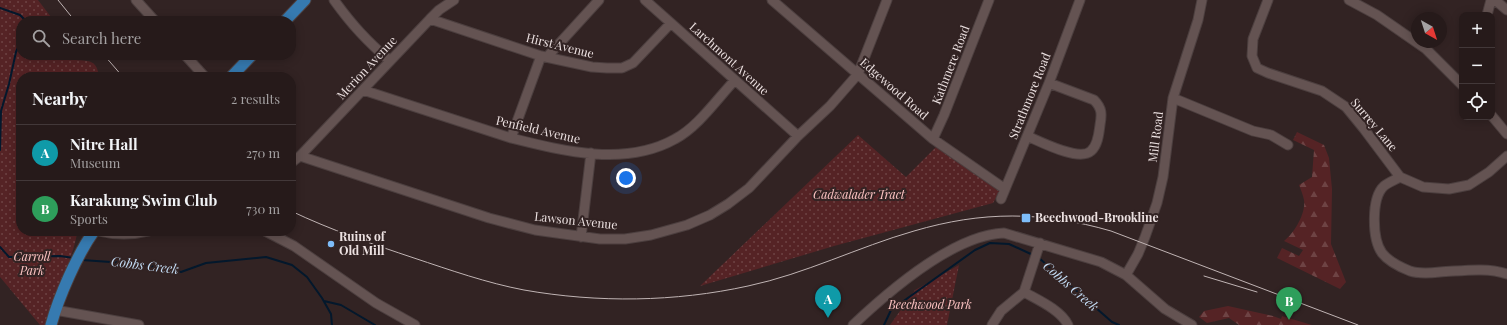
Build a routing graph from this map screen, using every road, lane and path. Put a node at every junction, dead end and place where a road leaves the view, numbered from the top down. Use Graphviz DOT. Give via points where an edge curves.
graph roads {
  1 [pos="137,0"];
  2 [pos="305,0"];
  3 [pos="334,0"];
  4 [pos="454,0"];
  5 [pos="599,0"];
  6 [pos="646,0"];
  7 [pos="772,0"];
  8 [pos="786,0"];
  9 [pos="887,0"];
  10 [pos="989,0"];
  11 [pos="1080,0"];
  12 [pos="1202,0"];
  13 [pos="1268,0"];
  14 [pos="1350,0"];
  15 [pos="1491,0"];
  16 [pos="1495,0"];
  17 [pos="782,9"];
  18 [pos="1507,10"];
  19 [pos="1488,12"];
  20 [pos="151,16"];
  21 [pos="290,16"];
  22 [pos="430,19"];
  23 [pos="671,23"];
  24 [pos="544,56"];
  25 [pos="190,60"];
  26 [pos="247,60"];
  27 [pos="390,61"];
  28 [pos="200,72"];
  29 [pos="237,72"];
  30 [pos="858,74"];
  31 [pos="735,80"];
  32 [pos="1049,83"];
  33 [pos="1461,84"];
  34 [pos="363,90"];
  35 [pos="1173,98"];
  36 [pos="1495,120"];
  37 [pos="1507,134"];
  38 [pos="798,136"];
  39 [pos="1027,136"];
  40 [pos="512,138"];
  41 [pos="933,139"];
  42 [pos="1288,145"];
  43 [pos="591,153"];
  44 [pos="300,156"];
  45 [pos="1507,156"];
  46 [pos="296,159"];
  47 [pos="1400,177"];
  48 [pos="1005,189"];
  49 [pos="1001,200"];
  50 [pos="91,236"];
  51 [pos="275,236"];
  52 [pos="581,237"];
  53 [pos="1039,246"];
  54 [pos="1507,274"];
  55 [pos="1126,275"];
  56 [pos="1024,292"];
  57 [pos="55,310"];
  58 [pos="127,324"];
  59 [pos="51,325"];
  60 [pos="139,325"];
  61 [pos="415,325"];
  62 [pos="854,325"];
  63 [pos="992,325"];
  64 [pos="1068,325"];
  65 [pos="1192,325"];
  1 -- 20 [label="street"];
  2 -- 21 [label="main road"];
  3 -- 27 [label="street" via="364,38"];
  4 -- 22 [label="street, Merion Avenue"];
  5 -- 24 [label="street"];
  6 -- 23 [label="street, Larchmont Avenue"];
  7 -- 17 [label="street, Edgewood Road"];
  8 -- 17 [label="street"];
  9 -- 30 [label="street, Lawson Avenue"];
  10 -- 41 [label="street, Kathmere Road"];
  11 -- 32 [label="street, Strathmore Road"];
  12 -- 35 [label="street, Mill Road"];
  13 -- 47 [label="street, Surrey Lane" via="1253,39 1252,56 1257,68 1322,91 1346,108"];
  14 -- 33 [label="street" via="1378,15 1426,49"];
  15 -- 19 [label="street"];
  16 -- 18 [label="street"];
  17 -- 30 [label="street, Edgewood Road"];
  22 -- 24 [label="street, Hirst Avenue"];
  22 -- 27 [label="street, Merion Avenue"];
  23 -- 24 [label="street, Hirst Avenue" via="633,63 622,68 592,67"];
  23 -- 31 [label="street, Larchmont Avenue"];
  24 -- 40 [label="street"];
  25 -- 28 [label="street"];
  26 -- 29 [label="main road"];
  27 -- 34 [label="street, Merion Avenue"];
  30 -- 38 [label="street, Lawson Avenue" via="830,106"];
  30 -- 41 [label="street, Edgewood Road"];
  31 -- 38 [label="street, Larchmont Avenue"];
  31 -- 43 [label="street, Penfield Avenue" via="705,114 675,139 643,152"];
  32 -- 39 [label="street, Strathmore Road"];
  32 -- 39 [label="street" via="1094,100 1099,105 1102,114 1097,141 1092,151 1072,154"];
  34 -- 40 [label="street, Penfield Avenue"];
  34 -- 44 [label="street, Merion Avenue"];
  35 -- 42 [label="street" via="1253,131 1271,135"];
  35 -- 55 [label="street, Mill Road" via="1163,177 1157,202 1146,237"];
  36 -- 37 [label="street"];
  38 -- 52 [label="street, Lawson Avenue" via="750,188 710,215 688,225 651,235 625,239"];
  39 -- 48 [label="street, Strathmore Road"];
  40 -- 43 [label="street, Penfield Avenue" via="559,149"];
  41 -- 48 [label="street, Edgewood Road"];
  43 -- 52 [label="street"];
  44 -- 46 [label="street"];
  44 -- 52 [label="street, Lawson Avenue" via="490,218 535,230"];
  45 -- 47 [label="street, Surrey Lane" via="1470,185 1449,189 1423,187"];
  47 -- 54 [label="street" via="1384,186 1378,198 1375,217 1376,235 1382,252 1394,264 1412,272 1478,270"];
  48 -- 49 [label="street, Strathmore Road"];
  50 -- 57 [label="main road"];
  51 -- 61 [label="street" via="294,246 376,303"];
  53 -- 55 [label="street" via="1101,262"];
  53 -- 56 [label="street"];
  53 -- 62 [label="street" via="1004,233 980,237 953,249 918,270 880,300"];
  55 -- 65 [label="street" via="1164,309"];
  56 -- 63 [label="street" via="1001,311"];
  56 -- 64 [label="street" via="1055,311"];
  57 -- 58 [label="street"];
  57 -- 59 [label="main road"];
  58 -- 60 [label="street"];
}
